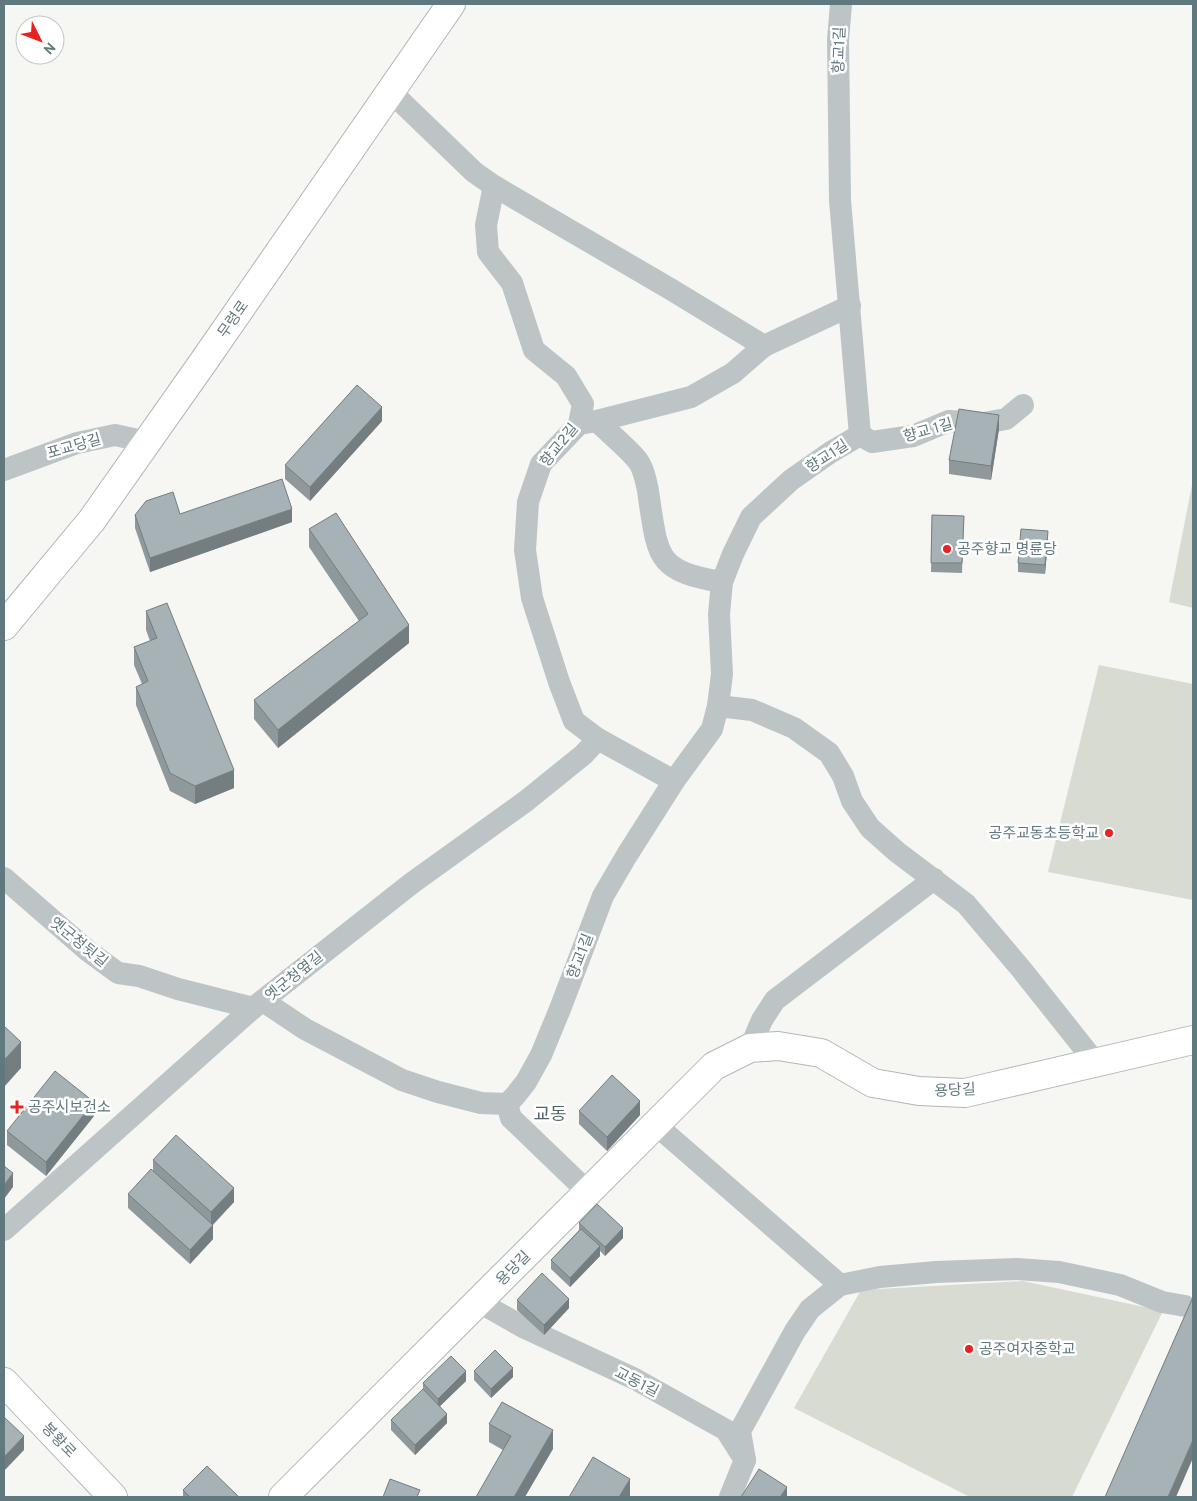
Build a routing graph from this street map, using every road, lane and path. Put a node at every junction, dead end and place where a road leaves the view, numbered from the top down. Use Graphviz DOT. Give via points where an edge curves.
graph roads {
  1 [pos="451,4"];
  2 [pos="841,4"];
  3 [pos="390,91"];
  4 [pos="494,186"];
  5 [pos="850,306"];
  6 [pos="764,346"];
  7 [pos="1023,404"];
  8 [pos="588,423"];
  9 [pos="860,435"];
  10 [pos="147,442"];
  11 [pos="4,470"];
  12 [pos="722,582"];
  13 [pos="4,626"];
  14 [pos="718,706"];
  15 [pos="598,739"];
  16 [pos="674,781"];
  17 [pos="4,878"];
  18 [pos="934,879"];
  19 [pos="258,1005"];
  20 [pos="1193,1040"];
  21 [pos="750,1048"];
  22 [pos="1095,1062"];
  23 [pos="507,1104"];
  24 [pos="656,1125"];
  25 [pos="588,1192"];
  26 [pos="4,1230"];
  27 [pos="840,1285"];
  28 [pos="479,1302"];
  29 [pos="1185,1306"];
  30 [pos="4,1382"];
  31 [pos="746,1460"];
  32 [pos="113,1497"];
  33 [pos="283,1497"];
  34 [pos="730,1497"];
  1 -- 3 [label="street, 무령로"];
  2 -- 5 [label="street, 향교1길" via="838,40 840,200"];
  3 -- 4 [label="street" via="474,172"];
  3 -- 10 [label="street, 무령로"];
  4 -- 6 [label="street"];
  4 -- 8 [label="street, 향교2길" via="486,225 488,252 512,283 534,350 566,376 583,404"];
  5 -- 6 [label="street"];
  5 -- 9 [label="street, 향교1길"];
  6 -- 8 [label="street" via="733,373 691,397"];
  7 -- 9 [label="street, 향교 1길" via="1006,419 984,423 949,421 913,436 872,442"];
  8 -- 12 [label="street" via="639,462 648,489 660,554 674,569 697,578"];
  8 -- 15 [label="street, 향교2길" via="541,464 528,502 525,550 532,598 574,721"];
  9 -- 12 [label="street, 향교1길" via="791,480 751,517"];
  10 -- 11 [label="street, 포교당길" via="115,436 86,441"];
  10 -- 13 [label="street, 무령로" via="92,520"];
  12 -- 14 [label="street, 향교1길" via="719,614 722,674"];
  14 -- 16 [label="street, 향교1길" via="712,728"];
  14 -- 18 [label="street" via="752,710 794,728 829,753 843,776 852,802 870,828"];
  15 -- 16 [label="street, 향교2길"];
  15 -- 19 [label="street, 옛군청옆길" via="583,755 526,800 412,883"];
  16 -- 23 [label="street, 향교1길" via="603,896 541,1055 526,1082"];
  17 -- 19 [label="street, 옛군청뒷길" via="118,973"];
  18 -- 21 [label="street" via="775,1000"];
  18 -- 22 [label="street" via="966,904"];
  19 -- 23 [label="street, 옛군청뒷길" via="402,1080 481,1103"];
  19 -- 26 [label="street, 옛군청옆길"];
  20 -- 22 [label="street, 용당길"];
  21 -- 22 [label="street, 용당길" via="778,1046 821,1054 873,1083 919,1092 965,1093"];
  21 -- 24 [label="street, 용당길" via="714,1066"];
  23 -- 25 [label="street" via="511,1118"];
  24 -- 25 [label="street, 용당길"];
  24 -- 27 [label="street"];
  25 -- 28 [label="street, 용당길"];
  27 -- 29 [label="street" via="889,1276 1016,1269 1059,1272 1120,1285 1162,1302"];
  27 -- 31 [label="street" via="810,1309 794,1331 740,1431"];
  28 -- 31 [label="street, 교동1길" via="523,1327 635,1379 726,1430"];
  28 -- 33 [label="street, 용당길"];
  30 -- 32 [label="street, 봉황로"];
  31 -- 34 [label="street"];
}
